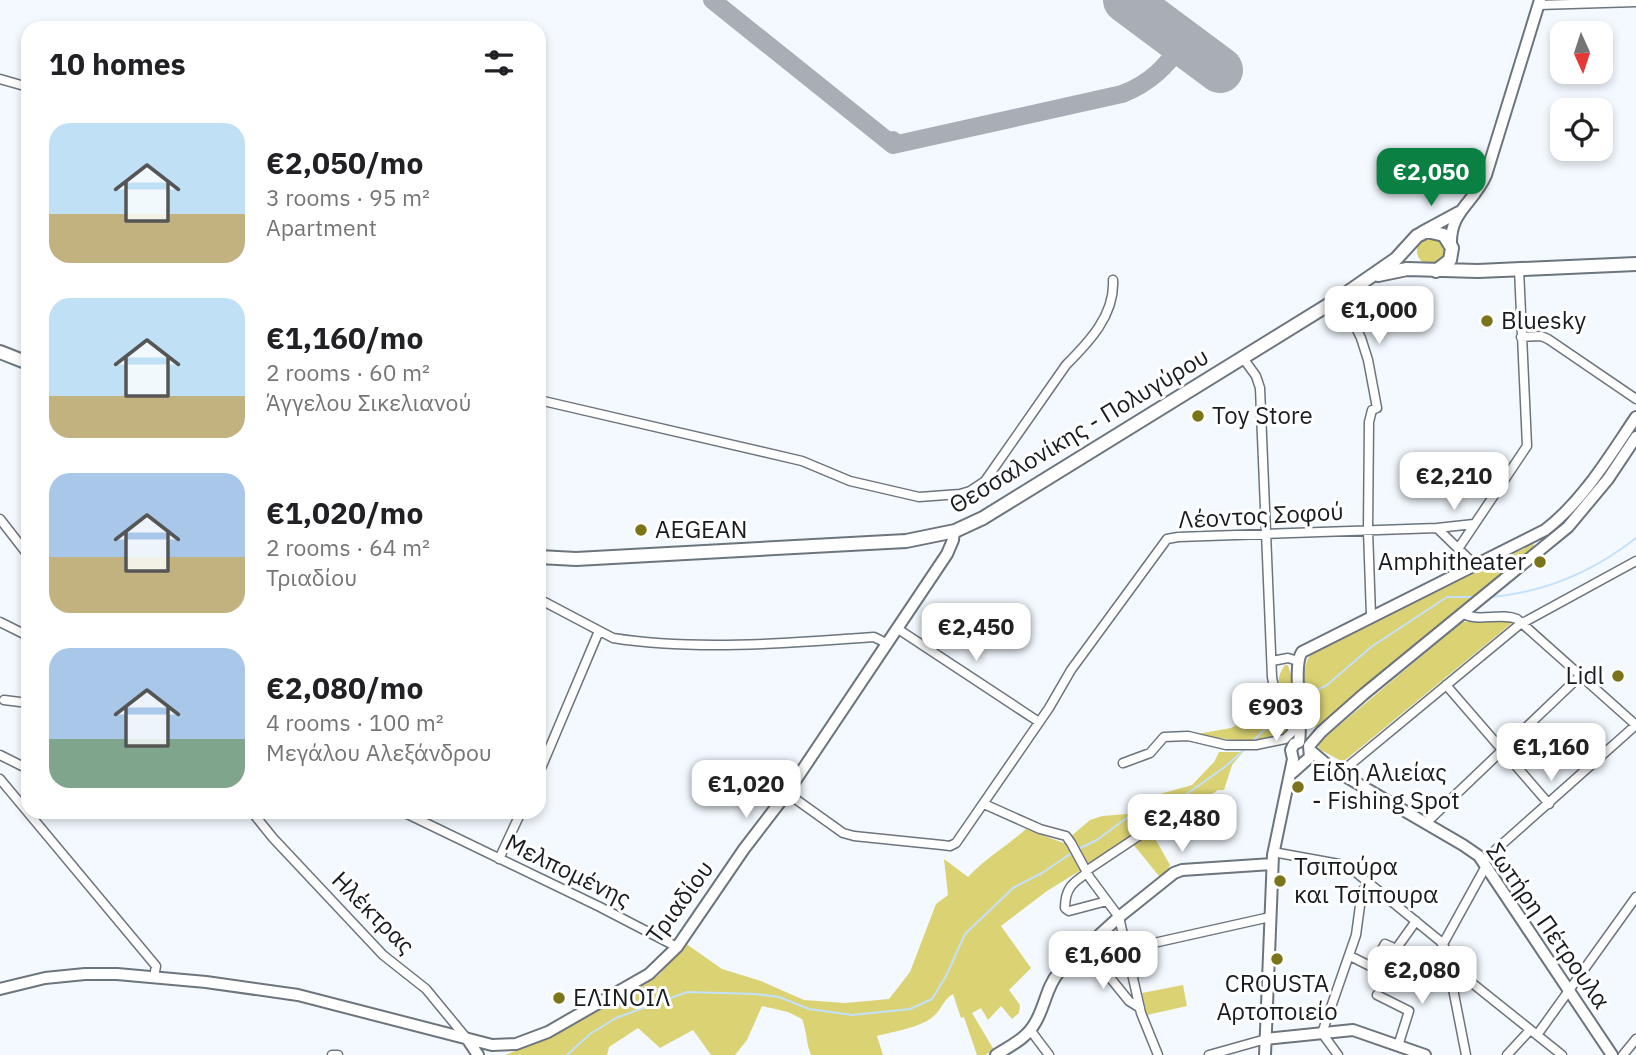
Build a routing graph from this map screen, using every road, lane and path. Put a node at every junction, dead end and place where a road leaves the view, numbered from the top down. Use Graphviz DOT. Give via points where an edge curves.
graph roads {
  1 [pos="1539,2"];
  2 [pos="1636,2"];
  3 [pos="0,79"];
  4 [pos="21,85"];
  5 [pos="1459,212"];
  6 [pos="1417,237"];
  7 [pos="1451,246"];
  8 [pos="1636,264"];
  9 [pos="1636,269"];
  10 [pos="1431,271"];
  11 [pos="1478,271"];
  12 [pos="1519,272"];
  13 [pos="1113,280"];
  14 [pos="1363,280"];
  15 [pos="1342,297"];
  16 [pos="1521,337"];
  17 [pos="0,352"];
  18 [pos="1243,358"];
  19 [pos="21,360"];
  20 [pos="1636,399"];
  21 [pos="546,402"];
  22 [pos="1636,417"];
  23 [pos="1636,437"];
  24 [pos="1570,515"];
  25 [pos="0,519"];
  26 [pos="1474,524"];
  27 [pos="1437,528"];
  28 [pos="1368,530"];
  29 [pos="954,531"];
  30 [pos="1267,534"];
  31 [pos="21,546"];
  32 [pos="1458,549"];
  33 [pos="546,557"];
  34 [pos="1636,561"];
  35 [pos="1476,566"];
  36 [pos="546,603"];
  37 [pos="1466,610"];
  38 [pos="1371,616"];
  39 [pos="0,622"];
  40 [pos="1523,622"];
  41 [pos="898,629"];
  42 [pos="599,631"];
  43 [pos="21,632"];
  44 [pos="888,644"];
  45 [pos="1272,661"];
  46 [pos="1298,661"];
  47 [pos="1581,675"];
  48 [pos="1446,685"];
  49 [pos="2,698"];
  50 [pos="21,702"];
  51 [pos="0,709"];
  52 [pos="1039,722"];
  53 [pos="1636,725"];
  54 [pos="1502,750"];
  55 [pos="1300,751"];
  56 [pos="0,755"];
  57 [pos="546,756"];
  58 [pos="1123,763"];
  59 [pos="21,766"];
  60 [pos="1336,771"];
  61 [pos="0,779"];
  62 [pos="786,793"];
  63 [pos="21,804"];
  64 [pos="984,804"];
  65 [pos="1549,804"];
  66 [pos="1197,809"];
  67 [pos="33,819"];
  68 [pos="258,819"];
  69 [pos="417,819"];
  70 [pos="518,819"];
  71 [pos="1426,823"];
  72 [pos="1273,852"];
  73 [pos="499,859"];
  74 [pos="1272,864"];
  75 [pos="1485,864"];
  76 [pos="1085,869"];
  77 [pos="1370,883"];
  78 [pos="1636,897"];
  79 [pos="1107,901"];
  80 [pos="1119,917"];
  81 [pos="1270,917"];
  82 [pos="1416,921"];
  83 [pos="1443,944"];
  84 [pos="677,947"];
  85 [pos="1086,948"];
  86 [pos="1127,949"];
  87 [pos="1350,956"];
  88 [pos="1450,973"];
  89 [pos="154,977"];
  90 [pos="0,989"];
  91 [pos="1568,990"];
  92 [pos="1377,995"];
  93 [pos="1140,1008"];
  94 [pos="1031,1031"];
  95 [pos="1533,1032"];
  96 [pos="1322,1033"];
  97 [pos="1266,1039"];
  98 [pos="1636,1039"];
  99 [pos="468,1040"];
  100 [pos="1398,1046"];
  101 [pos="492,1050"];
  102 [pos="503,1050"];
  103 [pos="332,1055"];
  104 [pos="338,1055"];
  105 [pos="478,1055"];
  106 [pos="485,1055"];
  107 [pos="996,1055"];
  108 [pos="1049,1055"];
  109 [pos="1158,1055"];
  110 [pos="1209,1055"];
  111 [pos="1265,1055"];
  112 [pos="1338,1055"];
  113 [pos="1425,1055"];
  114 [pos="1466,1055"];
  115 [pos="1507,1055"];
  116 [pos="1562,1055"];
  117 [pos="1612,1055"];
  118 [pos="1623,1055"];
  1 -- 2 [label="street"];
  1 -- 5 [label="main road" via="1486,175"];
  3 -- 4 [label="street"];
  5 -- 6 [label="main road"];
  5 -- 7 [label="main road" via="1452,223"];
  6 -- 7 [label="main road" via="1439,232"];
  6 -- 10 [label="main road" via="1411,257 1417,266"];
  6 -- 14 [label="main road, Θεσσαλονίκης - Πολυγύρου" via="1396,259"];
  7 -- 10 [label="main road" via="1446,265"];
  7 -- 11 [label="main road" via="1458,261"];
  8 -- 12 [label="main road, Θεσσαλονίκης - Πολυγύρου"];
  9 -- 12 [label="street"];
  10 -- 11 [label="main road, Θεσσαλονίκης - Πολυγύρου"];
  10 -- 14 [label="main road, Θεσσαλονίκης - Πολυγύρου" via="1389,271"];
  11 -- 12 [label="main road, Θεσσαλονίκης - Πολυγύρου"];
  12 -- 16 [label="street"];
  13 -- 21 [label="street" via="1109,310 1096,331 1066,365 985,481 960,494 919,497 850,481 802,461"];
  14 -- 15 [label="main road, Θεσσαλονίκης - Πολυγύρου"];
  15 -- 18 [label="main road, Θεσσαλονίκης - Πολυγύρου"];
  15 -- 28 [label="street" via="1368,360 1377,408 1372,410 1370,422"];
  16 -- 20 [label="street" via="1548,339"];
  16 -- 26 [label="street" via="1526,452"];
  17 -- 19 [label="main road"];
  18 -- 29 [label="main road, Θεσσαλονίκης - Πολυγύρου" via="983,518"];
  18 -- 30 [label="street" via="1260,388"];
  22 -- 24 [label="main road"];
  23 -- 24 [label="main road" via="1608,479"];
  24 -- 35 [label="main road"];
  24 -- 37 [label="main road" via="1557,536"];
  25 -- 31 [label="street"];
  26 -- 27 [label="street, Λέοντος Σοφού"];
  26 -- 32 [label="street"];
  27 -- 28 [label="street, Λέοντος Σοφού"];
  27 -- 32 [label="street"];
  28 -- 30 [label="street, Λέοντος Σοφού"];
  28 -- 38 [label="street"];
  29 -- 33 [label="main road, Θεσσαλονίκης - Πολυγύρου" via="894,542"];
  29 -- 41 [label="main road, Τριαδίου" via="947,554"];
  30 -- 45 [label="street"];
  30 -- 52 [label="street, Λέοντος Σοφού" via="1167,539 1071,670"];
  32 -- 35 [label="street"];
  34 -- 40 [label="street"];
  35 -- 38 [label="main road"];
  36 -- 42 [label="street"];
  37 -- 40 [label="street" via="1473,618 1510,616"];
  37 -- 55 [label="main road"];
  38 -- 46 [label="main road" via="1306,649"];
  39 -- 43 [label="street"];
  40 -- 47 [label="street"];
  40 -- 48 [label="street"];
  41 -- 44 [label="main road, Τριαδίου"];
  41 -- 52 [label="street"];
  42 -- 44 [label="street" via="613,638 650,643 874,637"];
  42 -- 57 [label="street"];
  44 -- 62 [label="main road, Τριαδίου"];
  45 -- 46 [label="street"];
  45 -- 55 [label="street" via="1274,688"];
  46 -- 55 [label="main road"];
  47 -- 53 [label="street"];
  47 -- 54 [label="street"];
  48 -- 54 [label="street"];
  48 -- 60 [label="street"];
  49 -- 50 [label="street"];
  49 -- 51 [label="street"];
  52 -- 64 [label="street, Λέοντος Σοφού"];
  53 -- 65 [label="street"];
  54 -- 65 [label="street"];
  54 -- 71 [label="street"];
  55 -- 58 [label="street" via="1164,737 1150,753"];
  55 -- 60 [label="main road, Σωτήρη Πέτρουλα"];
  55 -- 72 [label="main road" via="1289,778"];
  56 -- 59 [label="street"];
  60 -- 71 [label="main road, Σωτήρη Πέτρουλα"];
  61 -- 63 [label="street"];
  62 -- 64 [label="street, Λέοντος Σοφού" via="844,833 950,846"];
  62 -- 84 [label="main road, Τριαδίου"];
  64 -- 76 [label="street" via="1066,836"];
  65 -- 75 [label="street"];
  66 -- 76 [label="street" via="1152,827"];
  67 -- 89 [label="street" via="156,966"];
  68 -- 99 [label="street, Ηλέκτρας" via="383,956 426,989"];
  69 -- 73 [label="street, Μελπομένης"];
  70 -- 73 [label="street"];
  71 -- 75 [label="main road, Σωτήρη Πέτρουλα" via="1472,850"];
  72 -- 74 [label="main road"];
  72 -- 77 [label="street" via="1339,864"];
  73 -- 84 [label="street, Μελπομένης"];
  74 -- 80 [label="main road" via="1182,870"];
  74 -- 81 [label="main road"];
  75 -- 83 [label="street"];
  75 -- 91 [label="main road, Σωτήρη Πέτρουλα"];
  76 -- 79 [label="street"];
  76 -- 79 [label="street" via="1069,886 1065,908 1069,912"];
  77 -- 82 [label="street"];
  77 -- 87 [label="street" via="1362,891"];
  78 -- 91 [label="street"];
  79 -- 80 [label="street"];
  80 -- 85 [label="main road"];
  80 -- 86 [label="street"];
  81 -- 86 [label="street"];
  81 -- 97 [label="main road"];
  82 -- 83 [label="street"];
  82 -- 87 [label="street" via="1396,949 1385,944 1372,967"];
  83 -- 88 [label="street"];
  84 -- 102 [label="main road, Τριαδίου" via="641,979 542,1035"];
  85 -- 93 [label="street"];
  85 -- 94 [label="main road" via="1054,977"];
  86 -- 93 [label="street"];
  87 -- 96 [label="street"];
  88 -- 95 [label="street" via="1462,975"];
  88 -- 114 [label="street"];
  89 -- 90 [label="main road, Τριαδίου" via="74,975"];
  89 -- 99 [label="main road, Τριαδίου" via="298,995"];
  91 -- 95 [label="street"];
  91 -- 117 [label="main road, Σωτήρη Πέτρουλα"];
  92 -- 100 [label="street" via="1409,1011"];
  93 -- 109 [label="street"];
  94 -- 107 [label="main road"];
  94 -- 108 [label="street"];
  95 -- 115 [label="street"];
  95 -- 116 [label="street"];
  96 -- 97 [label="main road"];
  96 -- 100 [label="main road" via="1353,1030"];
  96 -- 112 [label="street"];
  97 -- 110 [label="street"];
  97 -- 111 [label="main road"];
  98 -- 118 [label="street"];
  99 -- 101 [label="main road, Τριαδίου"];
  99 -- 105 [label="main road"];
  100 -- 113 [label="main road"];
  101 -- 102 [label="main road, Τριαδίου"];
  101 -- 106 [label="main road"];
  103 -- 104 [label="street"];
}
